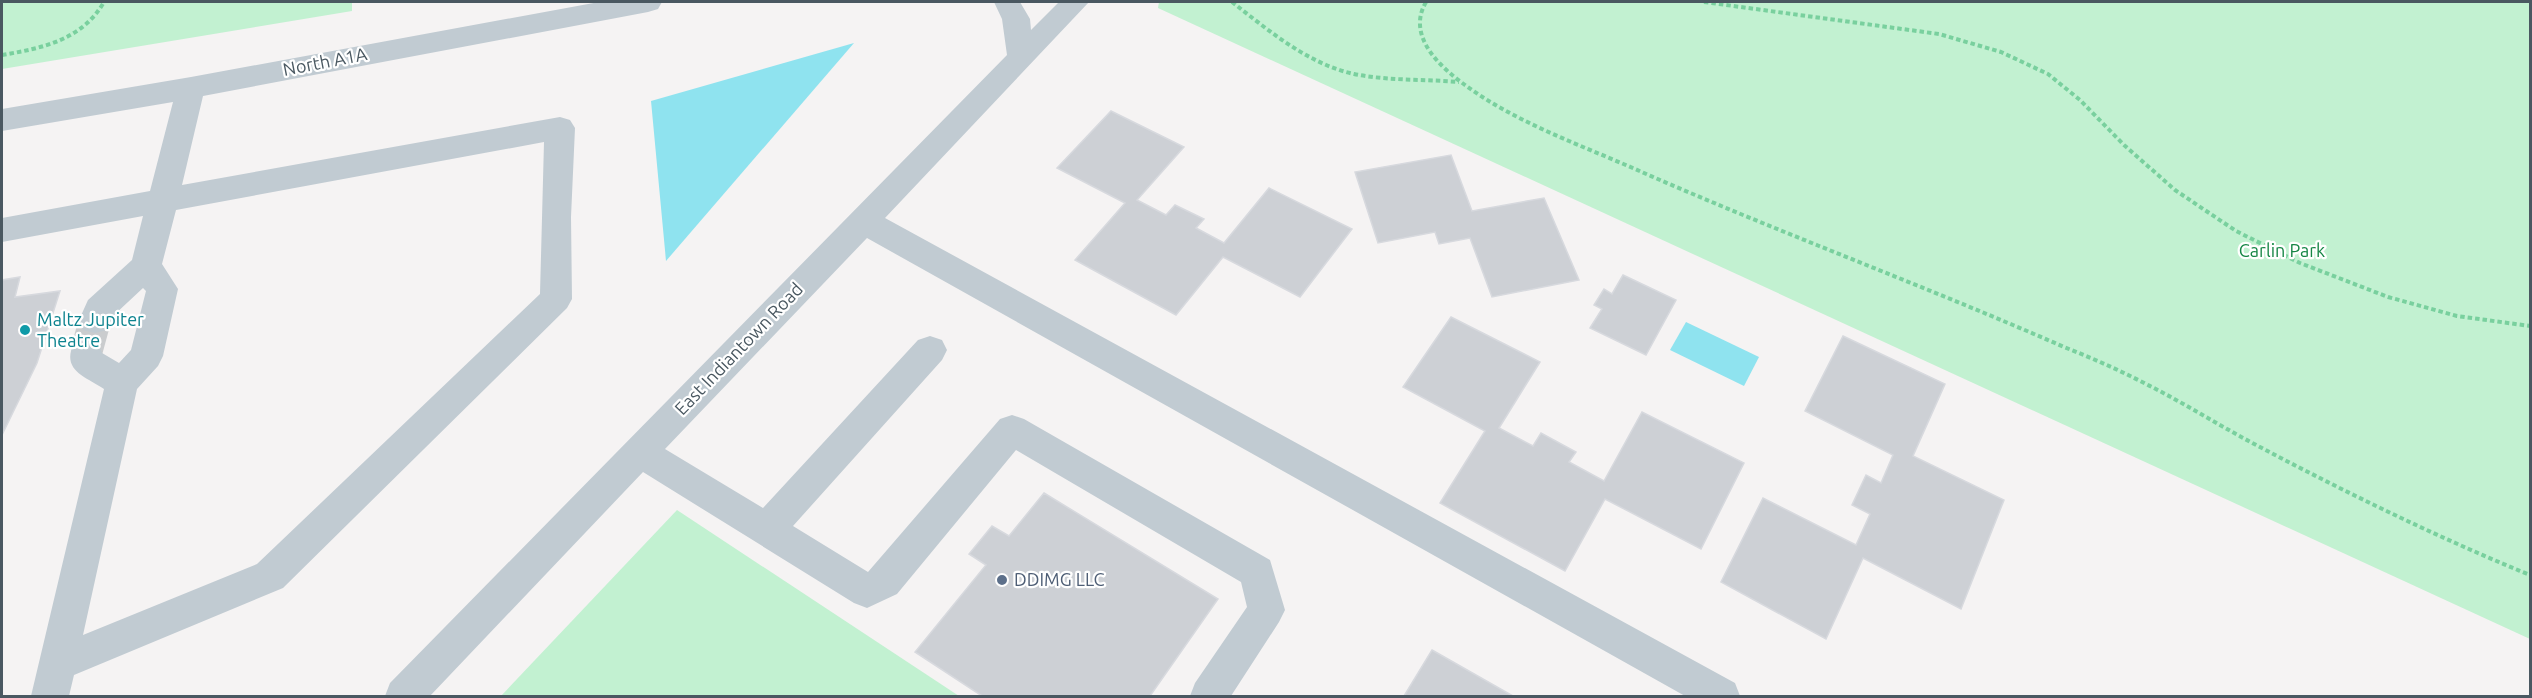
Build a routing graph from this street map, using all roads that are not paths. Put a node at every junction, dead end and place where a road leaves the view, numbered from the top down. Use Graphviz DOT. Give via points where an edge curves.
graph roads {
  1 [pos="648,2"];
  2 [pos="1007,2"];
  3 [pos="1075,2"];
  4 [pos="1021,57"];
  5 [pos="191,88"];
  6 [pos="2,120"];
  7 [pos="162,202"];
  8 [pos="862,221"];
  9 [pos="2,230"];
  10 [pos="146,266"];
  11 [pos="95,320"];
  12 [pos="930,350"];
  13 [pos="86,353"];
  14 [pos="122,383"];
  15 [pos="640,452"];
  16 [pos="766,530"];
  17 [pos="53,680"];
  18 [pos="404,696"];
  19 [pos="1209,696"];
  20 [pos="1721,696"];
  1 -- 5 [label="street, North A1A"];
  2 -- 4 [label="street" via="1016,19"];
  3 -- 4 [label="street, East Indiantown Road"];
  4 -- 8 [label="street, East Indiantown Road"];
  5 -- 6 [label="street, North A1A"];
  5 -- 7 [label="street"];
  7 -- 9 [label="street"];
  7 -- 10 [label="street"];
  7 -- 17 [label="street" via="560,128 556,299 270,576"];
  8 -- 15 [label="street, East Indiantown Road"];
  8 -- 20 [label="street"];
  10 -- 11 [label="street" via="99,309"];
  10 -- 14 [label="street" via="162,289 146,356"];
  12 -- 16 [label="street"];
  13 -- 14 [label="street" via="85,359"];
  14 -- 17 [label="street"];
  15 -- 16 [label="street"];
  15 -- 18 [label="street, East Indiantown Road"];
  16 -- 19 [label="street" via="867,591 884,582 1012,430 1257,572 1266,610"];
}
